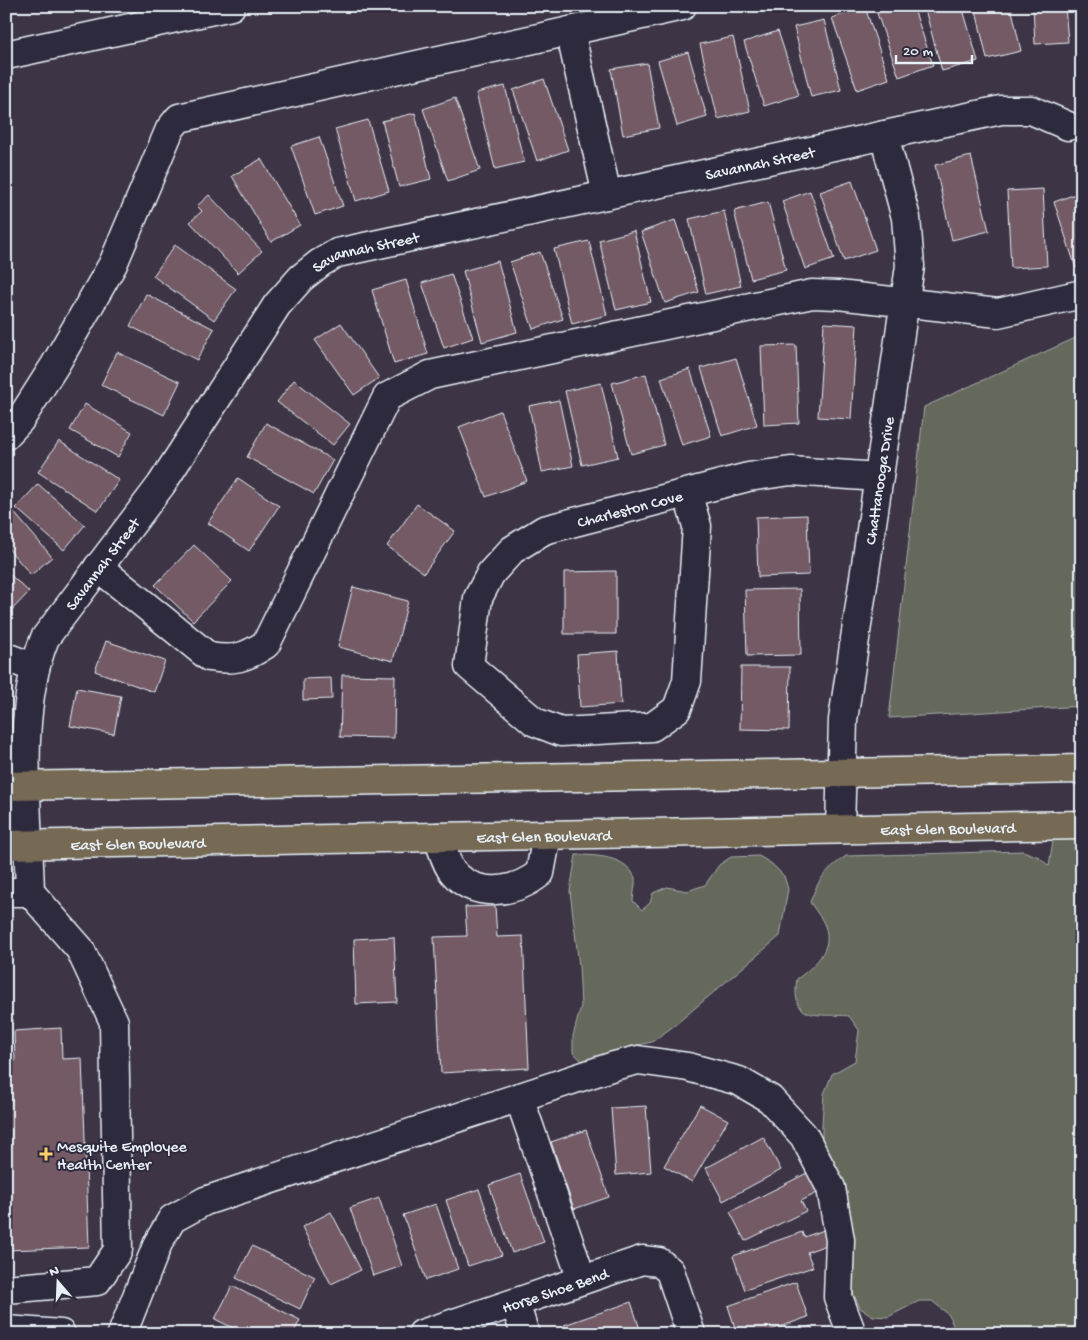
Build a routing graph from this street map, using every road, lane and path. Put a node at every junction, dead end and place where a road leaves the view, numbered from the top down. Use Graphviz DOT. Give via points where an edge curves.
graph roads {
  1 [pos="231,6"];
  2 [pos="682,6"];
  3 [pos="570,31"];
  4 [pos="6,55"];
  5 [pos="1068,126"];
  6 [pos="884,134"];
  7 [pos="606,195"];
  8 [pos="1082,294"];
  9 [pos="905,304"];
  10 [pos="6,435"];
  11 [pos="880,477"];
  12 [pos="688,493"];
  13 [pos="98,567"];
  14 [pos="6,657"];
  15 [pos="35,668"];
  16 [pos="1082,769"];
  17 [pos="841,771"];
  18 [pos="17,786"];
  19 [pos="1082,825"];
  20 [pos="840,829"];
  21 [pos="547,835"];
  22 [pos="438,837"];
  23 [pos="18,845"];
  24 [pos="18,892"];
  25 [pos="519,1097"];
  26 [pos="582,1280"];
  27 [pos="6,1289"];
  28 [pos="515,1303"];
  29 [pos="6,1330"];
  30 [pos="61,1334"];
  31 [pos="122,1334"];
  32 [pos="422,1334"];
  33 [pos="525,1334"];
  34 [pos="692,1334"];
  35 [pos="852,1334"];
  1 -- 4 [label="street"];
  2 -- 3 [label="street"];
  3 -- 7 [label="street"];
  3 -- 10 [label="street" via="179,118 170,129 113,264 56,365 20,420"];
  5 -- 6 [label="street, Savannah Street" via="1031,110 1001,110"];
  6 -- 7 [label="street, Savannah Street"];
  6 -- 9 [label="street, Chattanooga Drive" via="906,218 910,266"];
  7 -- 13 [label="street, Savannah Street" via="337,253 320,263 301,278 277,306 161,485"];
  8 -- 9 [label="street" via="998,313"];
  9 -- 11 [label="street, Chattanooga Drive"];
  9 -- 13 [label="street" via="812,294 430,375 412,382 387,396 266,644 248,656 228,660 209,657"];
  11 -- 12 [label="street, Charleston Cove" via="791,471 748,477"];
  11 -- 17 [label="street, Chattanooga Drive" via="843,720"];
  12 -- 12 [label="street, Charleston Cove" via="544,530 512,550 491,572 478,598 469,666 535,722 561,732 652,727 678,709 687,681 697,526"];
  13 -- 15 [label="street, Savannah Street" via="45,638"];
  14 -- 15 [label="street"];
  15 -- 18 [label="street, Savannah Street"];
  16 -- 17 [label="main road"];
  17 -- 18 [label="main road"];
  17 -- 20 [label="street, Chattanooga Drive"];
  18 -- 23 [label="street, Savannah Street"];
  19 -- 20 [label="main road, East Glen Boulevard"];
  20 -- 21 [label="main road, East Glen Boulevard"];
  21 -- 22 [label="main road, East Glen Boulevard"];
  21 -- 22 [label="street" via="540,873 526,884 496,892 467,885 452,871"];
  22 -- 23 [label="main road, East Glen Boulevard"];
  23 -- 24 [label="street, Savannah Street"];
  24 -- 27 [label="street" via="80,949 114,1022 118,1250 97,1281"];
  25 -- 26 [label="street"];
  25 -- 31 [label="street" via="205,1201 172,1219 158,1243"];
  25 -- 35 [label="street" via="638,1060 688,1067 739,1080 770,1099 804,1136 831,1188 840,1240 838,1297"];
  26 -- 28 [label="street, Horse Shoe Bend"];
  26 -- 34 [label="street, Horse Shoe Bend" via="642,1260 659,1262 670,1271"];
  28 -- 32 [label="street, Horse Shoe Bend"];
  28 -- 33 [label="street"];
  29 -- 30 [label="street"];
}
